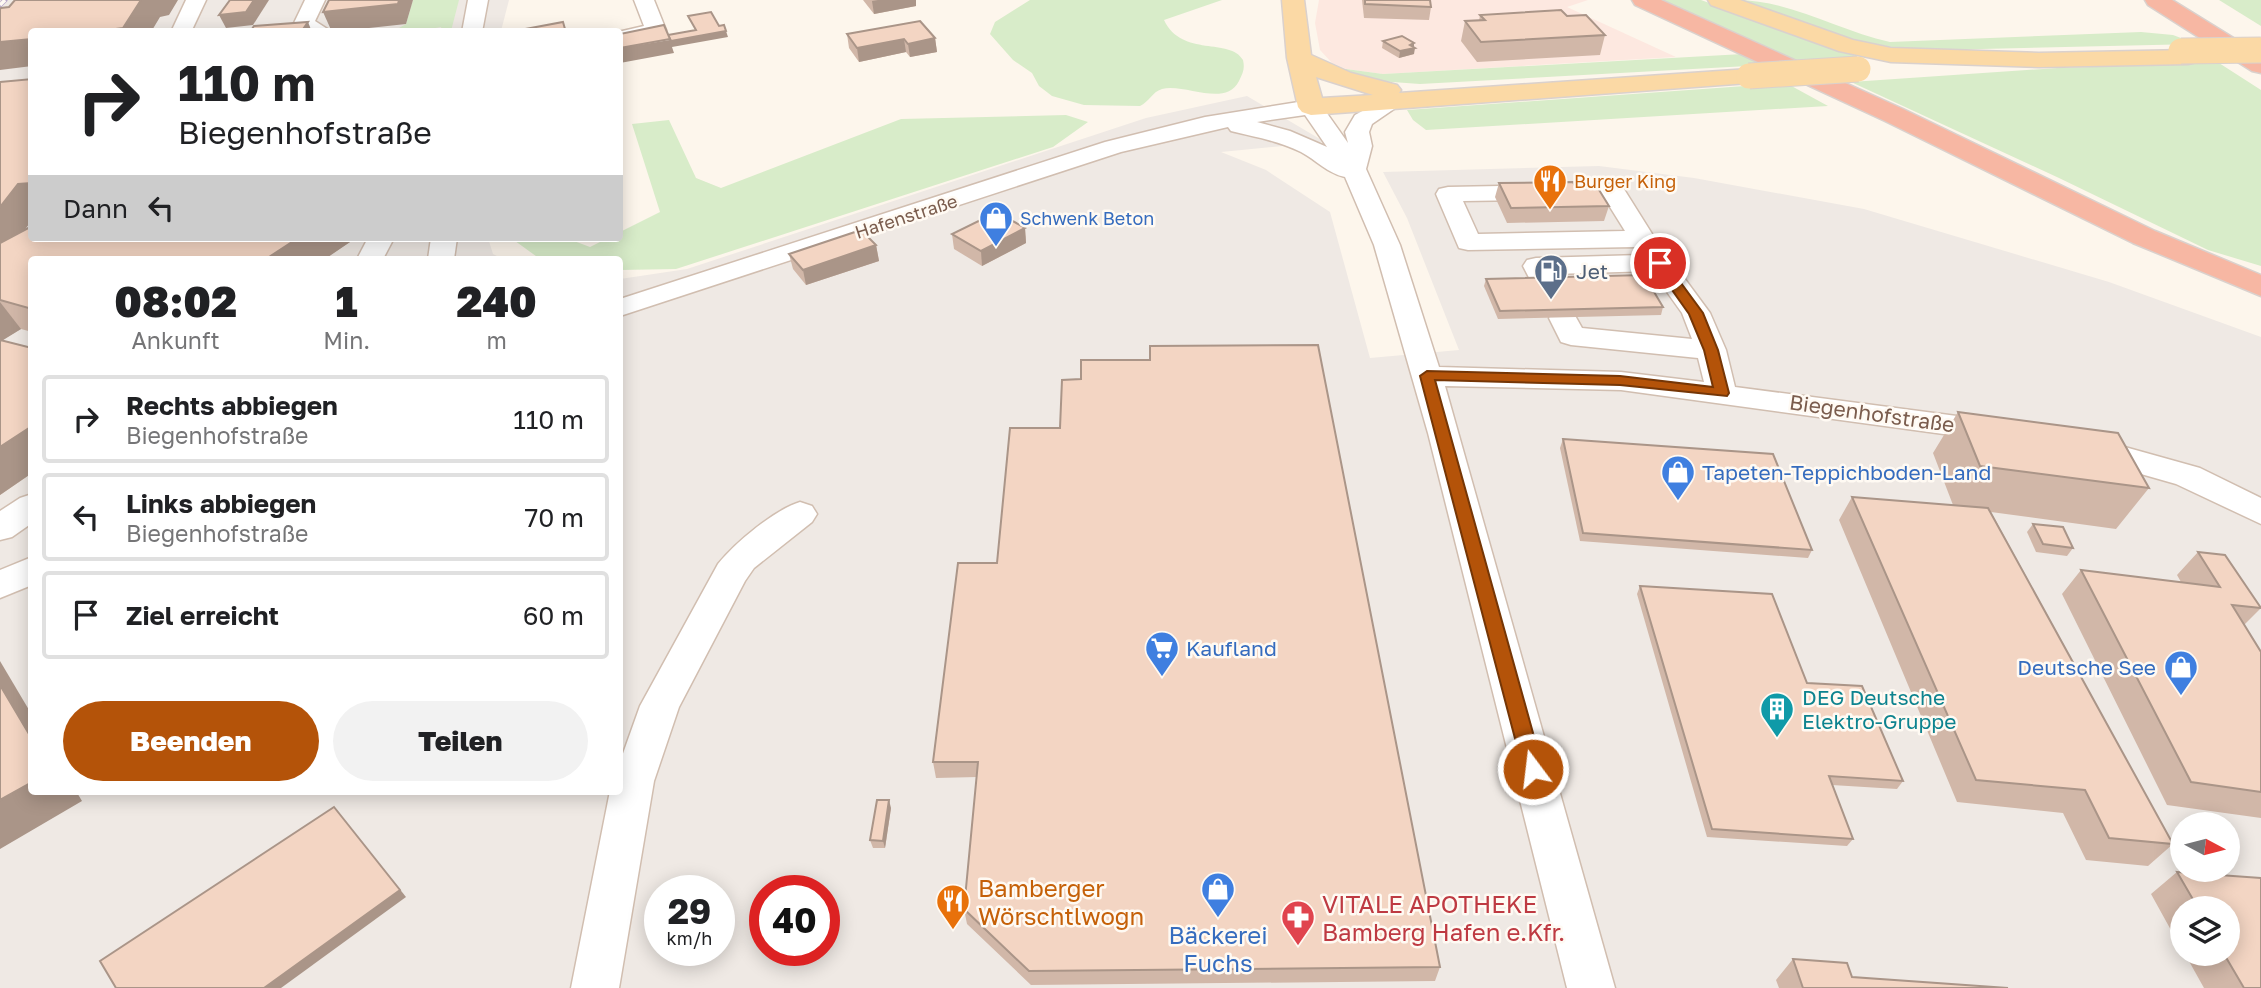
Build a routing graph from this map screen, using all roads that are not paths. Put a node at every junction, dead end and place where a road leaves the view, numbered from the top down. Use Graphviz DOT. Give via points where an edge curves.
graph roads {
  1 [pos="196,0"];
  2 [pos="315,0"];
  3 [pos="478,0"];
  4 [pos="644,0"];
  5 [pos="1293,0"];
  6 [pos="1643,0"];
  7 [pos="1718,0"];
  8 [pos="2156,0"];
  9 [pos="2185,0"];
  10 [pos="183,28"];
  11 [pos="315,28"];
  12 [pos="473,28"];
  13 [pos="623,36"];
  14 [pos="2261,49"];
  15 [pos="2184,54"];
  16 [pos="2261,55"];
  17 [pos="1299,58"];
  18 [pos="2039,60"];
  19 [pos="2261,66"];
  20 [pos="1439,97"];
  21 [pos="1396,100"];
  22 [pos="1311,107"];
  23 [pos="1205,124"];
  24 [pos="1357,176"];
  25 [pos="1642,239"];
  26 [pos="1660,263"];
  27 [pos="2211,266"];
  28 [pos="2261,278"];
  29 [pos="1546,285"];
  30 [pos="2261,286"];
  31 [pos="623,307"];
  32 [pos="1563,318"];
  33 [pos="1711,350"];
  34 [pos="1427,376"];
  35 [pos="1722,393"];
  36 [pos="2020,436"];
  37 [pos="2058,442"];
  38 [pos="28,509"];
  39 [pos="2261,512"];
  40 [pos="800,514"];
  41 [pos="0,528"];
  42 [pos="28,572"];
  43 [pos="0,585"];
  44 [pos="594,988"];
  45 [pos="1591,988"];
  1 -- 10 [label="street"];
  2 -- 11 [label="street" via="304,23"];
  3 -- 12 [label="street"];
  4 -- 13 [label="street" via="656,30"];
  5 -- 17 [label="main road"];
  6 -- 27 [label="highway"];
  7 -- 18 [label="main road" via="1868,51"];
  8 -- 19 [label="highway"];
  9 -- 14 [label="highway"];
  14 -- 15 [label="main road, bridge"];
  15 -- 16 [label="main road"];
  15 -- 18 [label="main road"];
  17 -- 20 [label="main road" via="1350,82"];
  17 -- 22 [label="main road"];
  18 -- 20 [label="main road, bridge"];
  20 -- 21 [label="main road"];
  21 -- 22 [label="main road"];
  21 -- 24 [label="street" via="1363,120 1357,132"];
  22 -- 23 [label="street, Hafenstraße"];
  22 -- 24 [label="street"];
  23 -- 24 [label="street" via="1270,131 1304,142"];
  23 -- 31 [label="street, Hafenstraße"];
  24 -- 34 [label="street" via="1387,245"];
  25 -- 25 [label="street" via="1468,242 1448,194 1613,191"];
  25 -- 26 [label="street"];
  26 -- 29 [label="street" via="1536,266"];
  26 -- 33 [label="street" via="1696,313"];
  27 -- 28 [label="highway"];
  27 -- 30 [label="highway"];
  32 -- 33 [label="lane" via="1572,336"];
  33 -- 35 [label="street"];
  34 -- 35 [label="street, Biegenhofstraße" via="1620,381"];
  34 -- 45 [label="street"];
  35 -- 36 [label="street, Biegenhofstraße"];
  37 -- 39 [label="street" via="2168,469"];
  38 -- 41 [label="street"];
  40 -- 44 [label="street" via="731,573 660,706 633,781"];
  42 -- 43 [label="street"];
}
